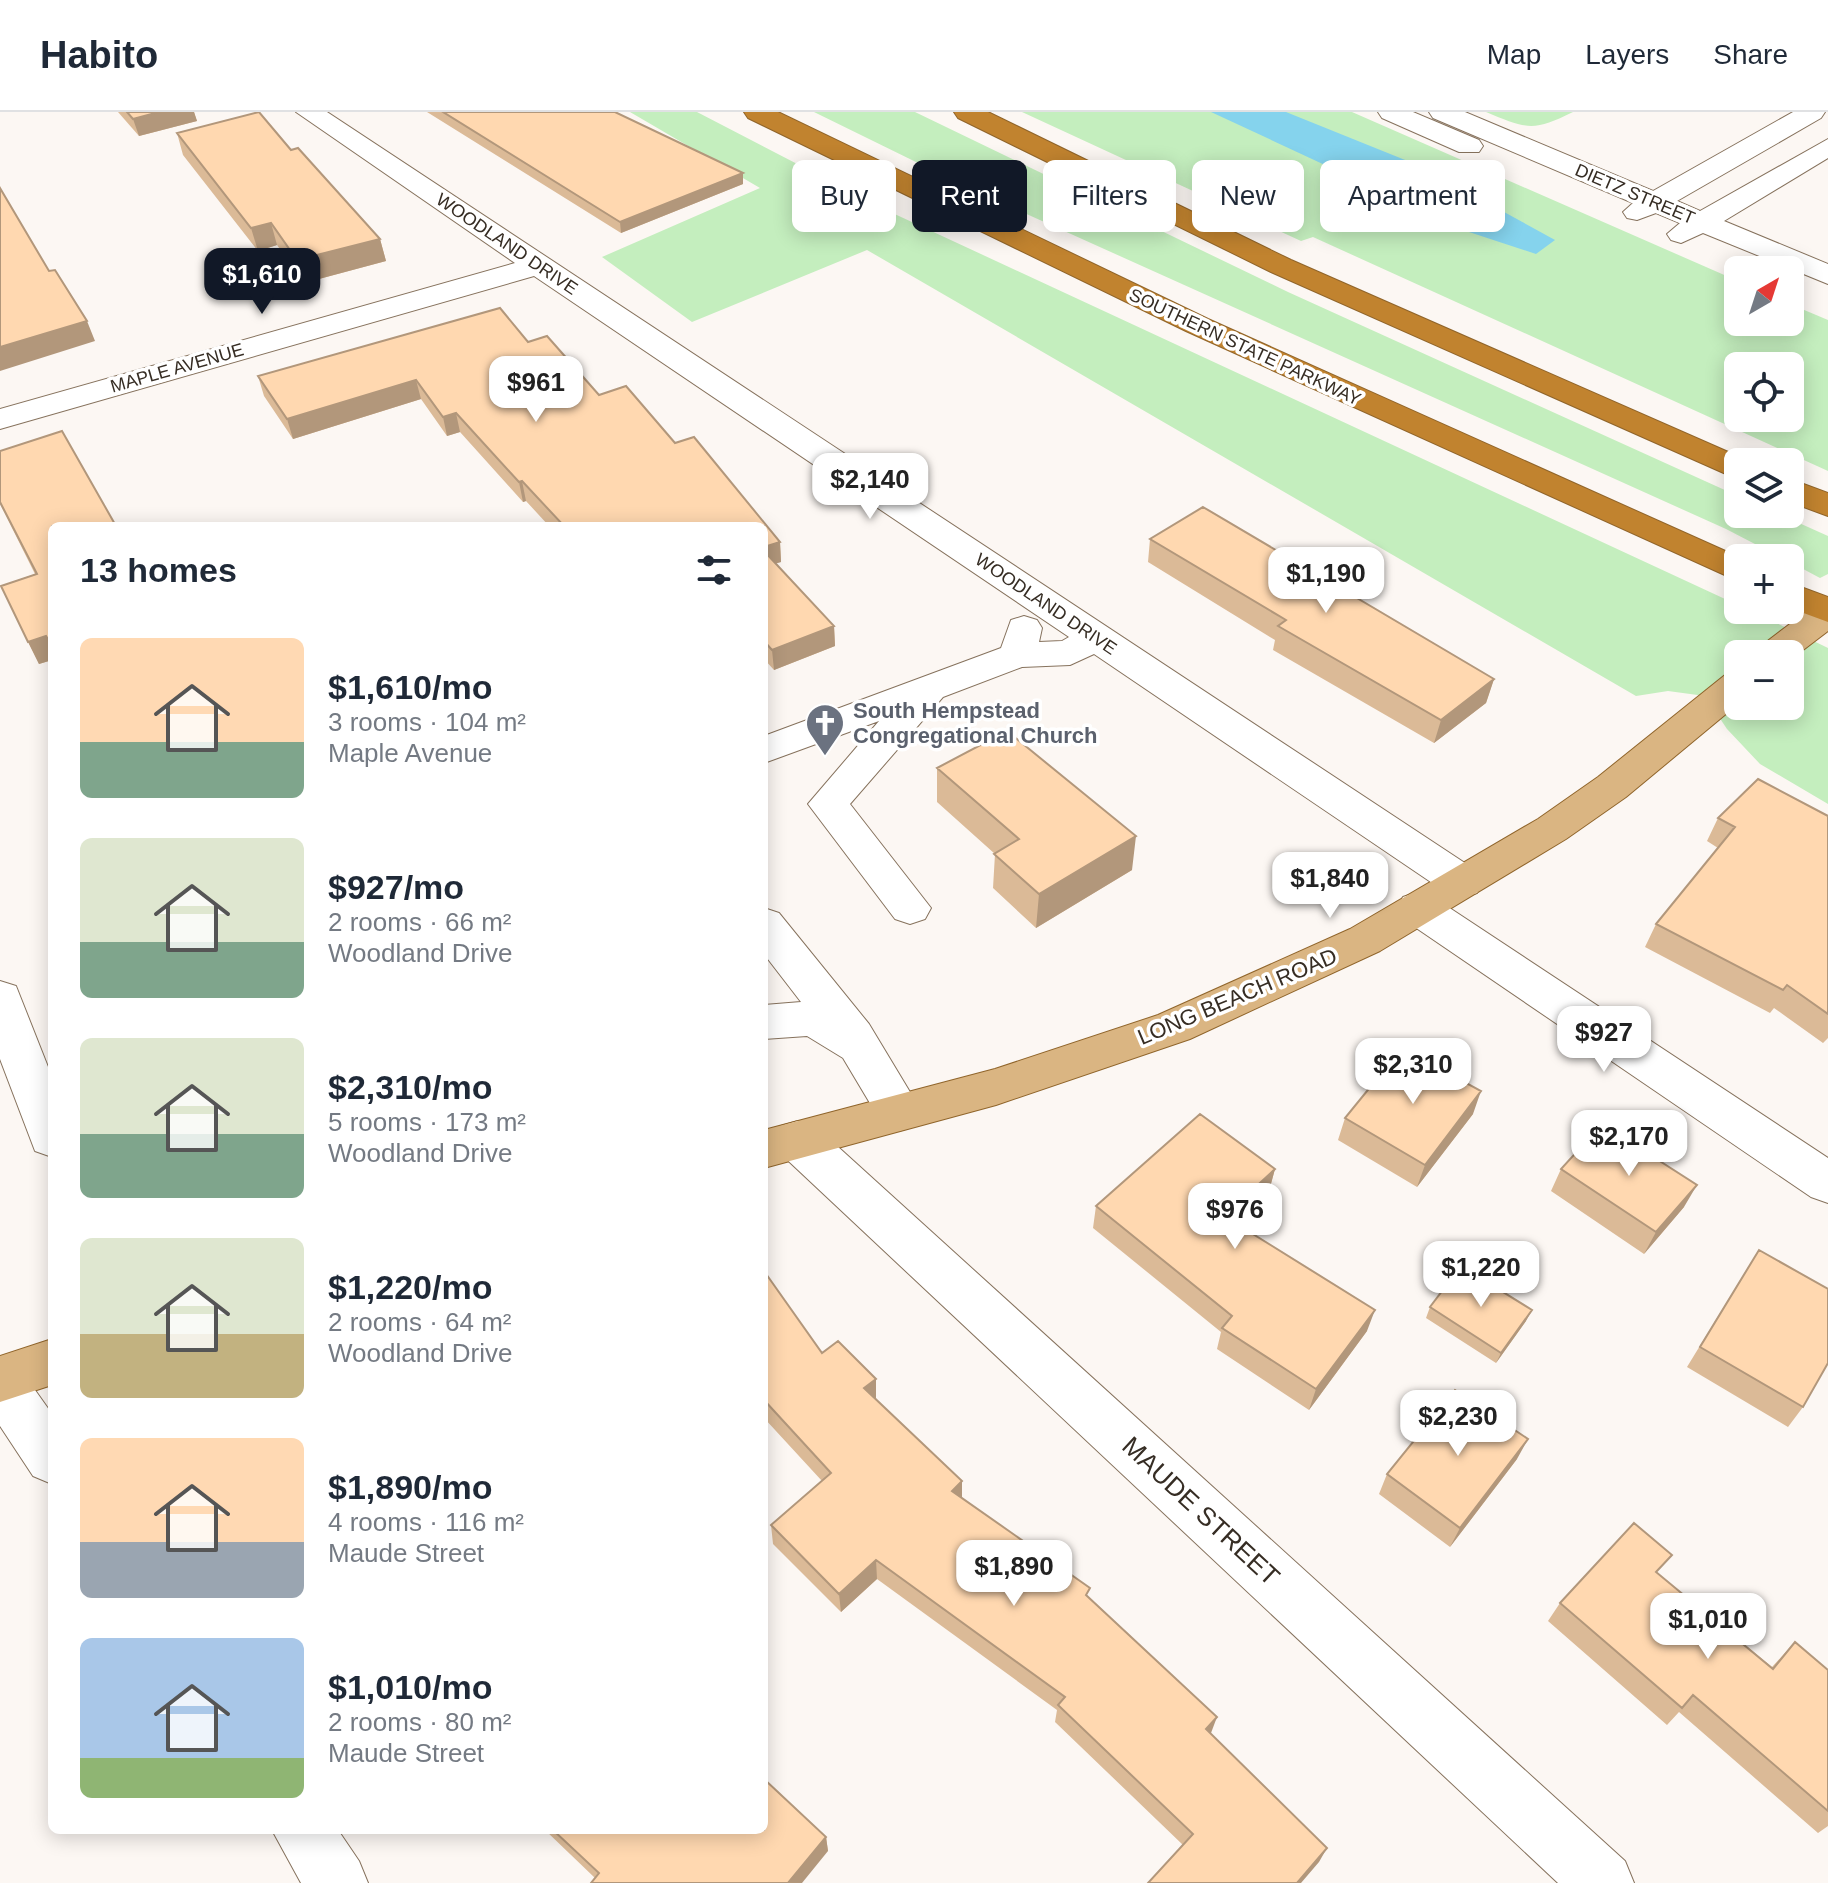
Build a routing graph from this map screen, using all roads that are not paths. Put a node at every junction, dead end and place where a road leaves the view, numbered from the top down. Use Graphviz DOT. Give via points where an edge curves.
graph roads {
  1 [pos="309,112"];
  2 [pos="757,112"];
  3 [pos="967,112"];
  4 [pos="1391,112"];
  5 [pos="1442,112"];
  6 [pos="1812,112"];
  7 [pos="1828,147"];
  8 [pos="1642,209"];
  9 [pos="1690,228"];
  10 [pos="1737,256"];
  11 [pos="540,265"];
  12 [pos="1828,275"];
  13 [pos="1804,288"];
  14 [pos="1828,299"];
  15 [pos="0,419"];
  16 [pos="1724,461"];
  17 [pos="1804,495"];
  18 [pos="1828,506"];
  19 [pos="1724,564"];
  20 [pos="1804,601"];
  21 [pos="1047,605"];
  22 [pos="1828,612"];
  23 [pos="1096,637"];
  24 [pos="1792,640"];
  25 [pos="1018,655"];
  26 [pos="929,689"];
  27 [pos="1724,695"];
  28 [pos="768,749"];
  29 [pos="1462,882"];
  30 [pos="910,908"];
  31 [pos="1418,908"];
  32 [pos="768,929"];
  33 [pos="0,998"];
  34 [pos="768,1022"];
  35 [pos="861,1049"];
  36 [pos="899,1112"];
  37 [pos="48,1127"];
  38 [pos="781,1144"];
  39 [pos="1828,1183"];
  40 [pos="48,1363"];
  41 [pos="0,1380"];
  42 [pos="48,1453"];
  43 [pos="305,1834"];
  44 [pos="337,1883"];
  45 [pos="1603,1883"];
  1 -- 11 [label="street, WOODLAND DRIVE"];
  2 -- 19 [label="highway, SOUTHERN STATE PARKWAY" via="1197,325"];
  3 -- 16 [label="highway" via="1281,266"];
  4 -- 8 [label="street, DIETZ STREET"];
  5 -- 8 [label="street, DIETZ STREET"];
  6 -- 8 [label="street"];
  7 -- 9 [label="street"];
  8 -- 9 [label="street, DIETZ STREET"];
  9 -- 10 [label="street, DIETZ STREET"];
  9 -- 12 [label="street, DIETZ STREET"];
  11 -- 15 [label="street, MAPLE AVENUE"];
  11 -- 21 [label="street, WOODLAND DRIVE"];
  13 -- 14 [label="street"];
  17 -- 18 [label="highway"];
  20 -- 22 [label="highway"];
  21 -- 23 [label="street, WOODLAND DRIVE"];
  21 -- 25 [label="street" via="1026,619"];
  22 -- 24 [label="main road"];
  23 -- 25 [label="street" via="1070,653"];
  23 -- 29 [label="street, WOODLAND DRIVE"];
  25 -- 26 [label="street"];
  26 -- 28 [label="street"];
  26 -- 30 [label="street" via="828,804"];
  27 -- 29 [label="main road, LONG BEACH ROAD" via="1612,787"];
  29 -- 31 [label="main road, LONG BEACH ROAD"];
  31 -- 36 [label="main road, LONG BEACH ROAD" via="1365,940 1174,1027 996,1087"];
  31 -- 39 [label="street"];
  32 -- 35 [label="street"];
  33 -- 37 [label="street"];
  34 -- 35 [label="street" via="815,1018"];
  35 -- 36 [label="street"];
  36 -- 38 [label="main road, LONG BEACH ROAD"];
  38 -- 45 [label="street, MAUDE STREET"];
  40 -- 41 [label="main road"];
  41 -- 42 [label="street"];
  43 -- 44 [label="street"];
}
